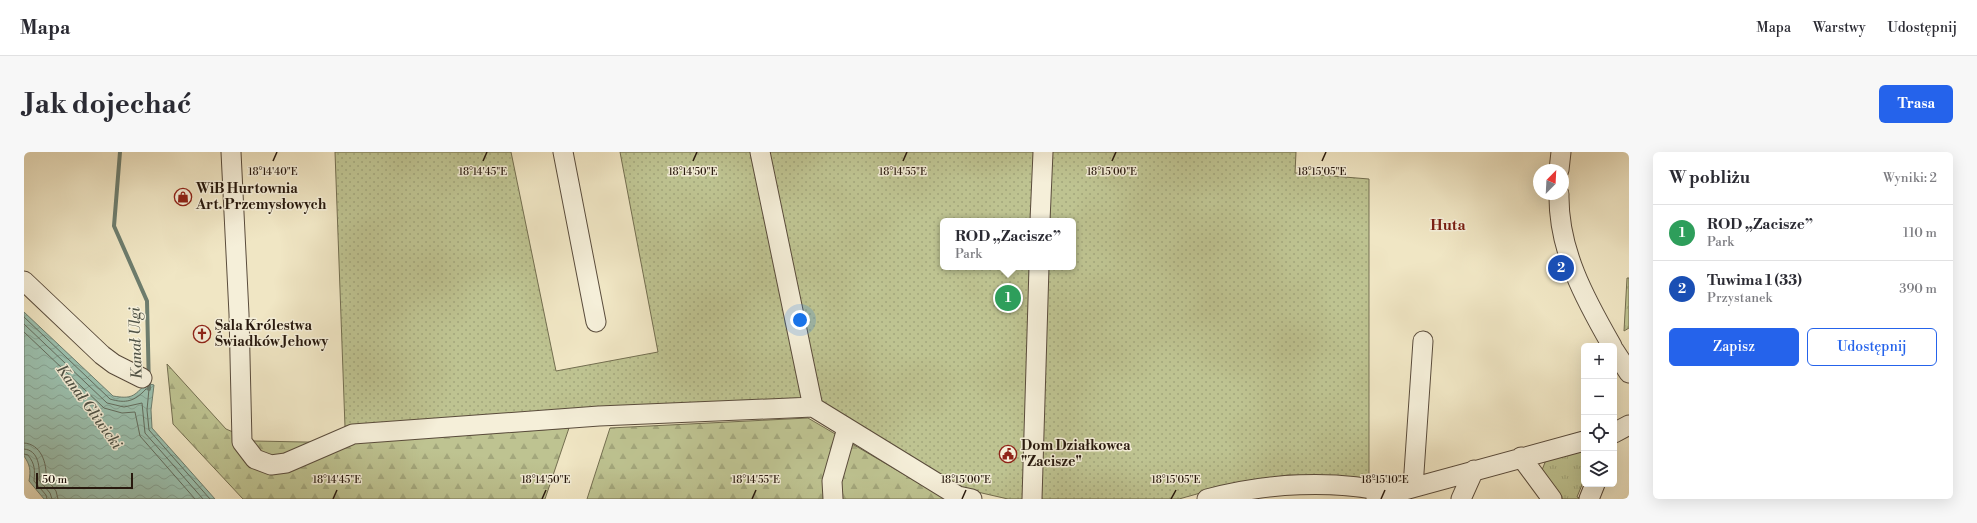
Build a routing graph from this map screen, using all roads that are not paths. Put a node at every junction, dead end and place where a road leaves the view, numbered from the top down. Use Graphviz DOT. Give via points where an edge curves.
graph roads {
  1 [pos="231,152"];
  2 [pos="563,152"];
  3 [pos="760,152"];
  4 [pos="1043,152"];
  5 [pos="1561,152"];
  6 [pos="1560,164"];
  7 [pos="1559,200"];
  8 [pos="1040,218"];
  9 [pos="1039,270"];
  10 [pos="24,281"];
  11 [pos="596,322"];
  12 [pos="1423,341"];
  13 [pos="1618,348"];
  14 [pos="1629,373"];
  15 [pos="142,378"];
  16 [pos="813,407"];
  17 [pos="1629,425"];
  18 [pos="847,428"];
  19 [pos="1617,431"];
  20 [pos="1581,442"];
  21 [pos="1522,457"];
  22 [pos="1474,470"];
  23 [pos="1413,487"];
  24 [pos="1595,487"];
  25 [pos="1384,496"];
  26 [pos="833,499"];
  27 [pos="972,499"];
  28 [pos="1032,499"];
  29 [pos="1207,499"];
  30 [pos="1461,499"];
  31 [pos="1552,499"];
  32 [pos="1589,499"];
  1 -- 16 [label="street" via="242,442 255,459 271,465 286,463 353,434 599,416"];
  2 -- 11 [label="street"];
  3 -- 16 [label="street"];
  4 -- 8 [label="street"];
  5 -- 6 [label="street"];
  7 -- 13 [label="street" via="1568,257 1585,299"];
  9 -- 28 [label="street"];
  10 -- 15 [label="street" via="102,355"];
  12 -- 23 [label="street"];
  13 -- 14 [label="street"];
  16 -- 18 [label="street"];
  17 -- 19 [label="street"];
  18 -- 26 [label="street" via="832,481"];
  18 -- 27 [label="street" via="958,496"];
  20 -- 21 [label="street"];
  21 -- 22 [label="street"];
  21 -- 31 [label="street"];
  22 -- 23 [label="street"];
  22 -- 30 [label="street"];
  23 -- 25 [label="street"];
  24 -- 32 [label="street"];
  25 -- 29 [label="street" via="1365,486 1287,485 1232,492"];
}
